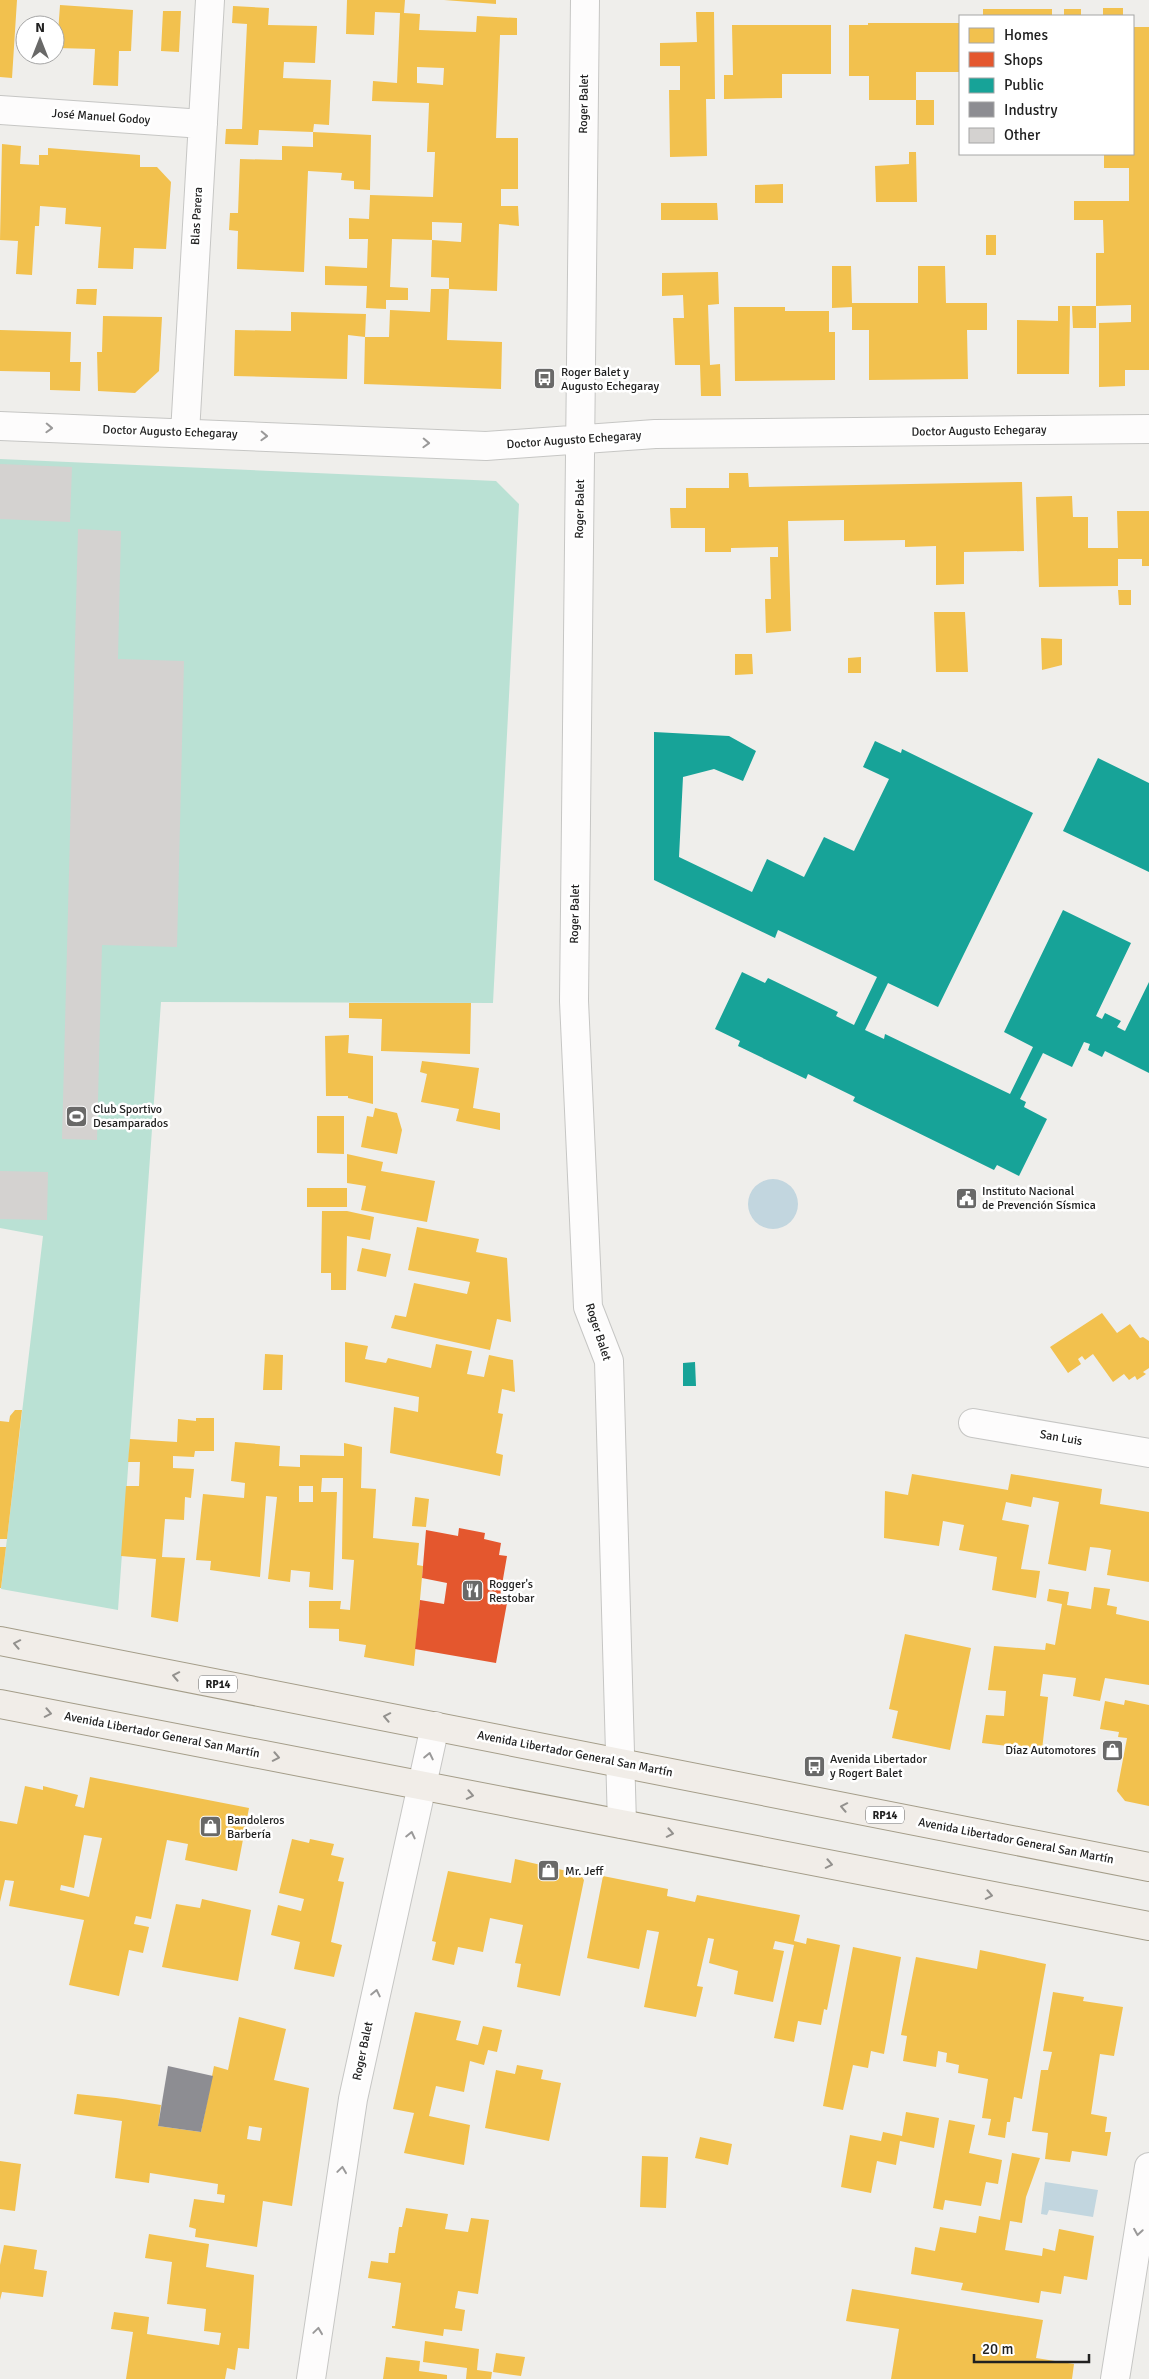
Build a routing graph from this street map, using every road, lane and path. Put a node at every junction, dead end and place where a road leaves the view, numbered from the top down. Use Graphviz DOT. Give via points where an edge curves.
graph roads {
  1 [pos="210,0"];
  2 [pos="585,0"];
  3 [pos="0,110"];
  4 [pos="203,124"];
  5 [pos="0,426"];
  6 [pos="1149,429"];
  7 [pos="185,433"];
  8 [pos="580,439"];
  9 [pos="973,1423"];
  10 [pos="1149,1453"];
  11 [pos="0,1641"];
  12 [pos="0,1704"];
  13 [pos="435,1726"];
  14 [pos="620,1763"];
  15 [pos="422,1786"];
  16 [pos="622,1824"];
  17 [pos="1149,1867"];
  18 [pos="1149,1926"];
  19 [pos="1149,2167"];
  20 [pos="311,2379"];
  21 [pos="1115,2379"];
  1 -- 4 [label="street, Blas Parera"];
  2 -- 8 [label="street, Roger Balet"];
  3 -- 4 [label="street, José Manuel Godoy"];
  4 -- 7 [label="street, Blas Parera"];
  5 -- 7 [label="street, Doctor Augusto Echegaray, one-way"];
  6 -- 8 [label="street, Doctor Augusto Echegaray" via="655,434"];
  7 -- 8 [label="street, Doctor Augusto Echegaray, one-way" via="486,446"];
  8 -- 14 [label="street, Roger Balet" via="574,1001 588,1307 610,1361"];
  9 -- 10 [label="street, San Luis"];
  13 -- 11 [label="main road, Avenida Libertador General San Martín / RP14, one-way"];
  12 -- 15 [label="main road, Avenida Libertador General San Martín, one-way"];
  13 -- 14 [label="main road, Avenida Libertador General San Martín / RP14"];
  15 -- 13 [label="street, Roger Balet, one-way"];
  14 -- 16 [label="street, Roger Balet"];
  17 -- 14 [label="main road, Avenida Libertador General San Martín / RP14, one-way"];
  15 -- 16 [label="main road, Avenida Libertador General San Martín, one-way"];
  20 -- 15 [label="street, Roger Balet, one-way" via="353,2099"];
  16 -- 18 [label="main road, Avenida Libertador General San Martín, one-way"];
  19 -- 21 [label="street, one-way"];
}
